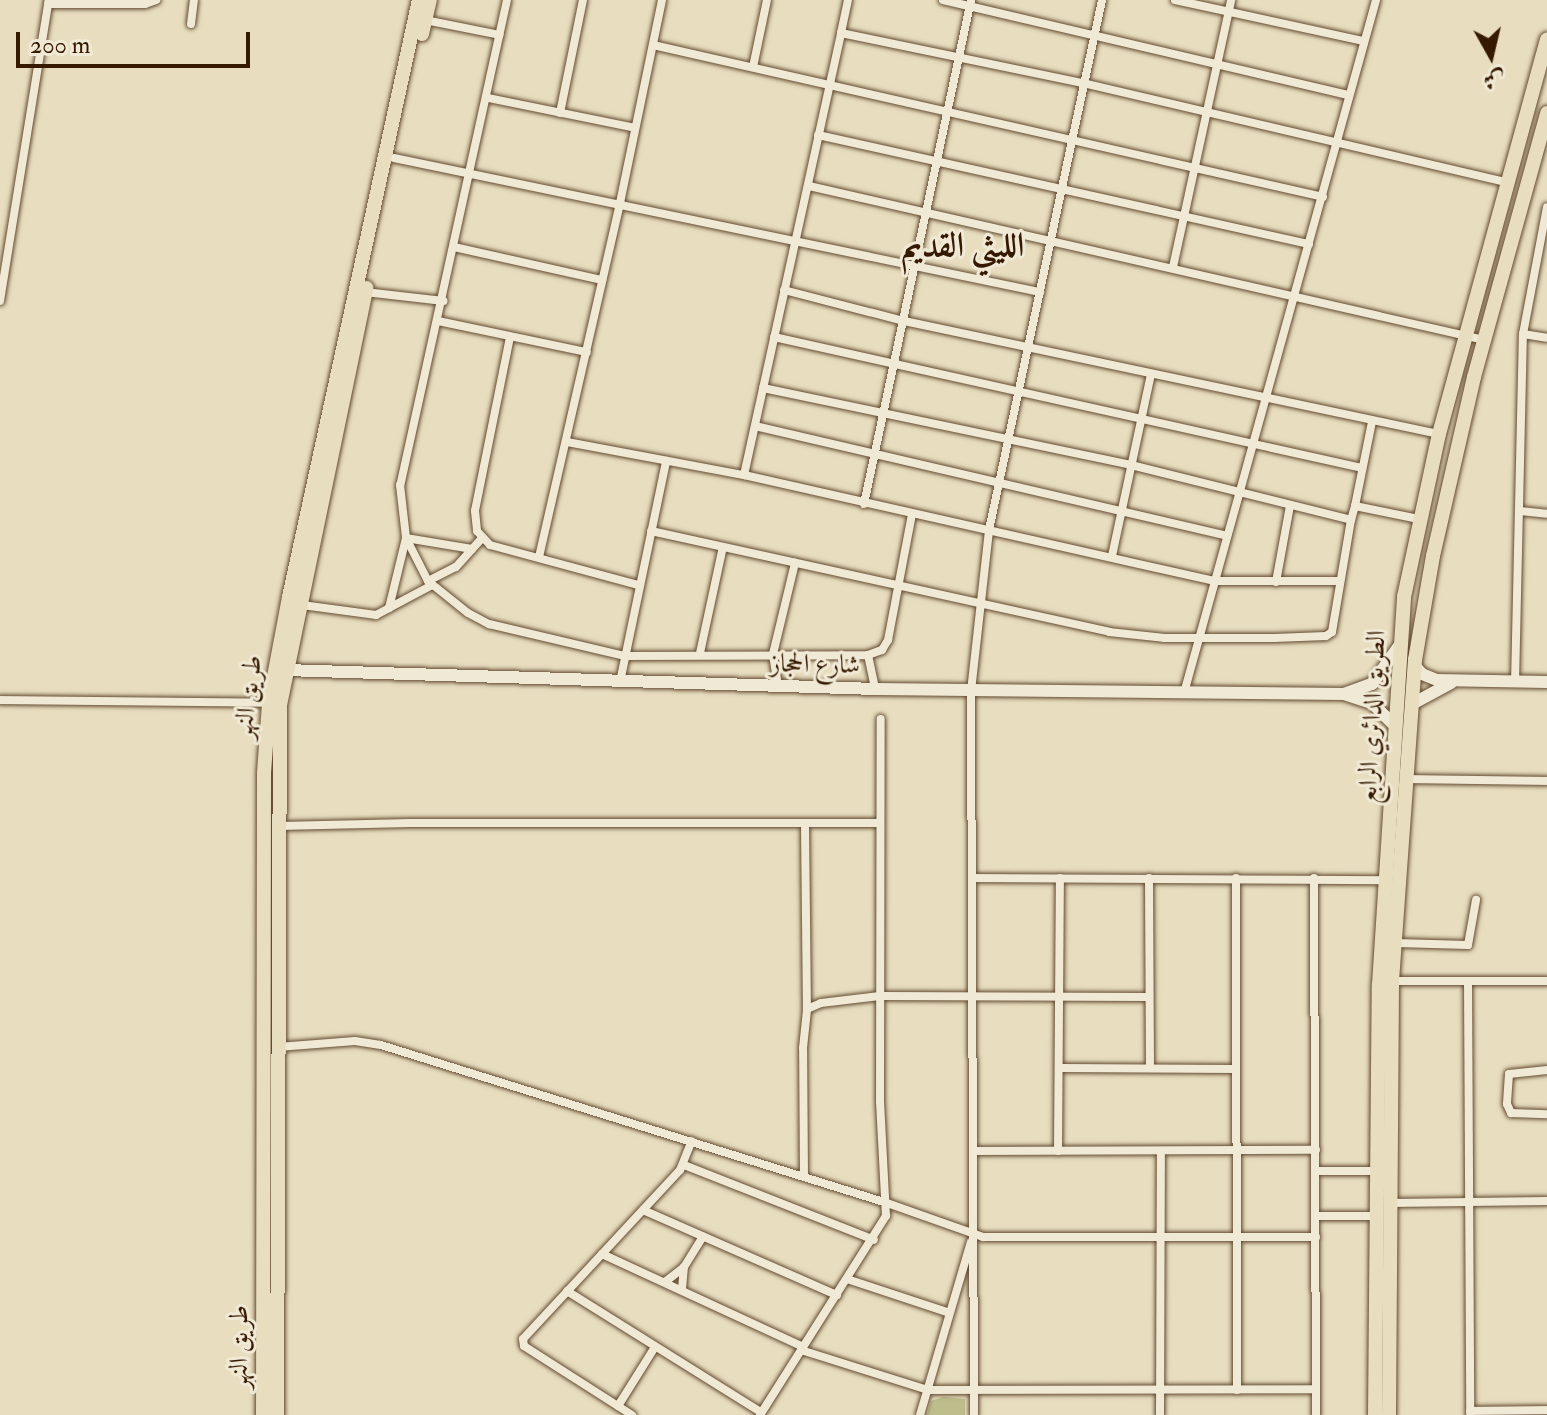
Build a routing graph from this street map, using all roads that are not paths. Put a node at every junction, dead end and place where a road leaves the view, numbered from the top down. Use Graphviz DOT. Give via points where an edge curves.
graph roads {
  1 [pos="156,0"];
  2 [pos="194,0"];
  3 [pos="419,0"];
  4 [pos="430,0"];
  5 [pos="507,0"];
  6 [pos="583,0"];
  7 [pos="662,0"];
  8 [pos="767,0"];
  9 [pos="848,0"];
  10 [pos="943,0"];
  11 [pos="1102,0"];
  12 [pos="1175,0"];
  13 [pos="1231,0"];
  14 [pos="1376,0"];
  15 [pos="49,2"];
  16 [pos="970,3"];
  17 [pos="1228,12"];
  18 [pos="425,20"];
  19 [pos="191,24"];
  20 [pos="841,33"];
  21 [pos="1094,34"];
  22 [pos="500,35"];
  23 [pos="1547,39"];
  24 [pos="1363,41"];
  25 [pos="653,45"];
  26 [pos="958,57"];
  27 [pos="1218,62"];
  28 [pos="753,67"];
  29 [pos="1083,83"];
  30 [pos="829,84"];
  31 [pos="1348,95"];
  32 [pos="488,98"];
  33 [pos="946,110"];
  34 [pos="560,113"];
  35 [pos="1207,113"];
  36 [pos="1547,113"];
  37 [pos="635,128"];
  38 [pos="818,135"];
  39 [pos="1072,138"];
  40 [pos="1338,143"];
  41 [pos="394,158"];
  42 [pos="938,160"];
  43 [pos="1195,165"];
  44 [pos="470,172"];
  45 [pos="1508,183"];
  46 [pos="809,186"];
  47 [pos="1062,188"];
  48 [pos="1323,197"];
  49 [pos="620,203"];
  50 [pos="1547,207"];
  51 [pos="929,212"];
  52 [pos="1185,216"];
  53 [pos="1051,240"];
  54 [pos="796,241"];
  55 [pos="1309,244"];
  56 [pos="454,247"];
  57 [pos="1535,259"];
  58 [pos="1547,261"];
  59 [pos="915,266"];
  60 [pos="1173,267"];
  61 [pos="602,280"];
  62 [pos="784,290"];
  63 [pos="365,292"];
  64 [pos="1040,292"];
  65 [pos="1293,296"];
  66 [pos="0,301"];
  67 [pos="443,301"];
  68 [pos="438,321"];
  69 [pos="904,321"];
  70 [pos="1523,334"];
  71 [pos="1465,335"];
  72 [pos="510,337"];
  73 [pos="774,337"];
  74 [pos="1547,338"];
  75 [pos="1484,340"];
  76 [pos="1029,346"];
  77 [pos="587,352"];
  78 [pos="895,365"];
  79 [pos="1151,374"];
  80 [pos="763,388"];
  81 [pos="1018,391"];
  82 [pos="1266,398"];
  83 [pos="885,414"];
  84 [pos="1141,419"];
  85 [pos="1372,422"];
  86 [pos="755,426"];
  87 [pos="1439,434"];
  88 [pos="1008,441"];
  89 [pos="567,442"];
  90 [pos="1253,443"];
  91 [pos="875,455"];
  92 [pos="666,461"];
  93 [pos="1131,465"];
  94 [pos="1362,468"];
  95 [pos="744,475"];
  96 [pos="998,481"];
  97 [pos="1240,492"];
  98 [pos="864,504"];
  99 [pos="1290,506"];
  100 [pos="1355,506"];
  101 [pos="1122,511"];
  102 [pos="1520,511"];
  103 [pos="912,514"];
  104 [pos="1547,514"];
  105 [pos="1419,519"];
  106 [pos="1351,520"];
  107 [pos="989,530"];
  108 [pos="651,531"];
  109 [pos="1226,536"];
  110 [pos="406,538"];
  111 [pos="481,539"];
  112 [pos="723,547"];
  113 [pos="472,549"];
  114 [pos="1112,556"];
  115 [pos="539,557"];
  116 [pos="795,563"];
  117 [pos="1215,581"];
  118 [pos="1340,581"];
  119 [pos="1276,582"];
  120 [pos="430,583"];
  121 [pos="638,585"];
  122 [pos="900,586"];
  123 [pos="302,605"];
  124 [pos="980,605"];
  125 [pos="389,608"];
  126 [pos="1201,637"];
  127 [pos="1400,646"];
  128 [pos="700,653"];
  129 [pos="773,654"];
  130 [pos="868,655"];
  131 [pos="624,656"];
  132 [pos="1414,665"];
  133 [pos="285,670"];
  134 [pos="620,682"];
  135 [pos="1458,682"];
  136 [pos="1547,682"];
  137 [pos="1515,683"];
  138 [pos="778,686"];
  139 [pos="875,689"];
  140 [pos="971,691"];
  141 [pos="1184,693"];
  142 [pos="1344,694"];
  143 [pos="0,700"];
  144 [pos="269,703"];
  145 [pos="1414,703"];
  146 [pos="881,719"];
  147 [pos="1395,726"];
  148 [pos="1407,779"];
  149 [pos="1547,781"];
  150 [pos="880,823"];
  151 [pos="805,824"];
  152 [pos="278,826"];
  153 [pos="972,878"];
  154 [pos="1060,878"];
  155 [pos="1149,878"];
  156 [pos="1236,878"];
  157 [pos="1314,878"];
  158 [pos="1387,880"];
  159 [pos="1476,900"];
  160 [pos="1396,943"];
  161 [pos="1392,981"];
  162 [pos="1468,981"];
  163 [pos="1547,981"];
  164 [pos="880,996"];
  165 [pos="970,997"];
  166 [pos="1149,997"];
  167 [pos="1059,998"];
  168 [pos="807,1009"];
  169 [pos="271,1047"];
  170 [pos="1060,1068"];
  171 [pos="1150,1068"];
  172 [pos="1236,1069"];
  173 [pos="1547,1070"];
  174 [pos="1547,1114"];
  175 [pos="692,1141"];
  176 [pos="1316,1150"];
  177 [pos="973,1151"];
  178 [pos="1058,1151"];
  179 [pos="1161,1151"];
  180 [pos="1236,1151"];
  181 [pos="684,1165"];
  182 [pos="1316,1171"];
  183 [pos="1377,1171"];
  184 [pos="804,1177"];
  185 [pos="1547,1201"];
  186 [pos="1469,1202"];
  187 [pos="887,1203"];
  188 [pos="1381,1207"];
  189 [pos="643,1210"];
  190 [pos="1316,1216"];
  191 [pos="974,1233"];
  192 [pos="1236,1236"];
  193 [pos="703,1237"];
  194 [pos="1161,1237"];
  195 [pos="1316,1237"];
  196 [pos="874,1240"];
  197 [pos="602,1254"];
  198 [pos="684,1267"];
  199 [pos="847,1279"];
  200 [pos="665,1282"];
  201 [pos="682,1289"];
  202 [pos="567,1291"];
  203 [pos="837,1295"];
  204 [pos="950,1313"];
  205 [pos="655,1347"];
  206 [pos="802,1348"];
  207 [pos="974,1389"];
  208 [pos="1316,1389"];
  209 [pos="928,1390"];
  210 [pos="1237,1390"];
  211 [pos="1160,1391"];
  212 [pos="618,1406"];
  213 [pos="1547,1410"];
  214 [pos="1470,1413"];
  215 [pos="761,1414"];
  216 [pos="263,1415"];
  217 [pos="277,1415"];
  218 [pos="632,1415"];
  219 [pos="920,1415"];
  220 [pos="974,1415"];
  221 [pos="1160,1415"];
  222 [pos="1316,1415"];
  223 [pos="1375,1415"];
  224 [pos="1389,1415"];
  1 -- 15 [label="street"];
  2 -- 19 [label="street"];
  3 -- 144 [label="main road, طريق النهر"];
  4 -- 18 [label="main road, طريق النهر"];
  5 -- 22 [label="street"];
  6 -- 34 [label="street"];
  7 -- 25 [label="street"];
  8 -- 28 [label="street"];
  9 -- 20 [label="street"];
  10 -- 16 [label="street"];
  11 -- 21 [label="street"];
  12 -- 17 [label="street"];
  13 -- 17 [label="street"];
  14 -- 24 [label="street"];
  15 -- 66 [label="street"];
  16 -- 21 [label="street"];
  16 -- 26 [label="street"];
  17 -- 24 [label="street"];
  17 -- 27 [label="street"];
  18 -- 22 [label="street"];
  18 -- 41 [label="main road, طريق النهر"];
  20 -- 26 [label="street"];
  20 -- 30 [label="street"];
  21 -- 27 [label="street"];
  21 -- 29 [label="street"];
  22 -- 32 [label="street"];
  23 -- 45 [label="main road, الطريق الدائري الرابع"];
  24 -- 31 [label="street"];
  25 -- 28 [label="street"];
  25 -- 37 [label="street"];
  26 -- 29 [label="street"];
  26 -- 33 [label="street"];
  27 -- 31 [label="street"];
  27 -- 35 [label="street"];
  28 -- 30 [label="street"];
  29 -- 35 [label="street"];
  29 -- 39 [label="street"];
  30 -- 33 [label="street"];
  30 -- 38 [label="street"];
  31 -- 40 [label="street"];
  32 -- 34 [label="street"];
  32 -- 44 [label="street"];
  33 -- 39 [label="street"];
  33 -- 42 [label="street"];
  34 -- 37 [label="street"];
  35 -- 40 [label="street"];
  35 -- 43 [label="street"];
  36 -- 75 [label="main road, الطريق الدائري الرابع"];
  37 -- 49 [label="street"];
  38 -- 42 [label="street"];
  38 -- 46 [label="street"];
  39 -- 43 [label="street"];
  39 -- 47 [label="street"];
  40 -- 45 [label="street"];
  40 -- 48 [label="street"];
  41 -- 44 [label="street"];
  41 -- 63 [label="main road, طريق النهر"];
  42 -- 47 [label="street"];
  42 -- 51 [label="street"];
  43 -- 48 [label="street"];
  43 -- 52 [label="street"];
  44 -- 49 [label="street"];
  44 -- 56 [label="street"];
  45 -- 71 [label="main road, الطريق الدائري الرابع"];
  46 -- 51 [label="street"];
  46 -- 54 [label="street"];
  47 -- 52 [label="street"];
  47 -- 53 [label="street"];
  48 -- 55 [label="street"];
  49 -- 54 [label="street"];
  49 -- 61 [label="street"];
  50 -- 57 [label="street"];
  51 -- 53 [label="street"];
  51 -- 59 [label="street"];
  52 -- 55 [label="street"];
  52 -- 60 [label="street"];
  53 -- 60 [label="street"];
  53 -- 64 [label="street"];
  54 -- 59 [label="street"];
  54 -- 62 [label="street"];
  55 -- 65 [label="street"];
  56 -- 61 [label="street"];
  56 -- 67 [label="street"];
  57 -- 58 [label="street"];
  57 -- 70 [label="street"];
  59 -- 64 [label="street"];
  59 -- 69 [label="street"];
  60 -- 65 [label="street"];
  61 -- 77 [label="street"];
  62 -- 69 [label="street"];
  62 -- 73 [label="street"];
  63 -- 67 [label="street"];
  63 -- 123 [label="main road, طريق النهر"];
  64 -- 76 [label="street"];
  65 -- 71 [label="street"];
  65 -- 82 [label="street"];
  67 -- 68 [label="street"];
  68 -- 72 [label="street"];
  68 -- 110 [label="street" via="400,485"];
  69 -- 76 [label="street"];
  69 -- 78 [label="street"];
  70 -- 74 [label="street"];
  70 -- 102 [label="street"];
  71 -- 75 [label="street"];
  71 -- 87 [label="main road, الطريق الدائري الرابع"];
  72 -- 77 [label="street"];
  72 -- 111 [label="street" via="475,511"];
  73 -- 78 [label="street"];
  73 -- 80 [label="street"];
  75 -- 132 [label="main road, الطريق الدائري الرابع" via="1433,556"];
  76 -- 79 [label="street"];
  76 -- 81 [label="street"];
  77 -- 89 [label="street"];
  78 -- 81 [label="street"];
  78 -- 83 [label="street"];
  79 -- 82 [label="street"];
  79 -- 84 [label="street"];
  80 -- 83 [label="street"];
  80 -- 86 [label="street"];
  81 -- 84 [label="street"];
  81 -- 88 [label="street"];
  82 -- 85 [label="street"];
  82 -- 90 [label="street"];
  83 -- 88 [label="street"];
  83 -- 91 [label="street"];
  84 -- 90 [label="street"];
  84 -- 93 [label="street"];
  85 -- 87 [label="street"];
  85 -- 94 [label="street"];
  86 -- 91 [label="street"];
  86 -- 95 [label="street"];
  87 -- 105 [label="main road, الطريق الدائري الرابع"];
  88 -- 93 [label="street"];
  88 -- 96 [label="street"];
  89 -- 92 [label="street"];
  89 -- 115 [label="street"];
  90 -- 94 [label="street"];
  90 -- 97 [label="street"];
  91 -- 96 [label="street"];
  91 -- 98 [label="street"];
  92 -- 95 [label="street"];
  92 -- 108 [label="street"];
  93 -- 97 [label="street"];
  93 -- 101 [label="street"];
  94 -- 100 [label="street"];
  95 -- 98 [label="street"];
  96 -- 101 [label="street"];
  96 -- 107 [label="street"];
  97 -- 99 [label="street"];
  97 -- 109 [label="street"];
  98 -- 103 [label="street"];
  99 -- 106 [label="street"];
  99 -- 119 [label="street"];
  100 -- 105 [label="street"];
  100 -- 106 [label="street"];
  101 -- 109 [label="street"];
  101 -- 114 [label="street"];
  102 -- 104 [label="street"];
  102 -- 137 [label="street"];
  103 -- 107 [label="street"];
  103 -- 122 [label="street"];
  105 -- 127 [label="main road, الطريق الدائري الرابع"];
  106 -- 118 [label="street"];
  107 -- 114 [label="street"];
  107 -- 124 [label="street"];
  108 -- 112 [label="street"];
  108 -- 121 [label="street"];
  109 -- 117 [label="street"];
  110 -- 113 [label="street"];
  110 -- 120 [label="street"];
  110 -- 125 [label="street"];
  111 -- 113 [label="street"];
  111 -- 115 [label="street"];
  112 -- 116 [label="street"];
  112 -- 128 [label="street"];
  113 -- 120 [label="street"];
  114 -- 117 [label="street"];
  115 -- 121 [label="street"];
  116 -- 122 [label="street"];
  116 -- 129 [label="street"];
  117 -- 119 [label="street"];
  117 -- 126 [label="street"];
  118 -- 119 [label="street"];
  118 -- 126 [label="street" via="1332,632 1326,636"];
  120 -- 125 [label="street"];
  120 -- 131 [label="street" via="489,624"];
  121 -- 131 [label="street"];
  122 -- 124 [label="street"];
  122 -- 130 [label="street" via="886,646"];
  123 -- 125 [label="street" via="371,615"];
  123 -- 133 [label="main road, طريق النهر"];
  124 -- 126 [label="street" via="1139,636"];
  124 -- 140 [label="street"];
  126 -- 141 [label="street"];
  127 -- 142 [label="main road, شارع الحجاز" via="1372,684"];
  127 -- 147 [label="main road, الطريق الدائري الرابع"];
  128 -- 129 [label="street"];
  128 -- 131 [label="street"];
  129 -- 130 [label="street"];
  129 -- 138 [label="street"];
  130 -- 139 [label="street"];
  131 -- 134 [label="street"];
  132 -- 135 [label="main road" via="1429,678"];
  132 -- 145 [label="main road, الطريق الدائري الرابع"];
  133 -- 134 [label="main road, شارع الحجاز"];
  133 -- 152 [label="main road, طريق النهر"];
  134 -- 138 [label="main road, شارع الحجاز"];
  135 -- 137 [label="main road"];
  135 -- 145 [label="main road"];
  136 -- 137 [label="main road"];
  138 -- 139 [label="main road, شارع الحجاز"];
  139 -- 140 [label="main road, شارع الحجاز"];
  140 -- 141 [label="main road, شارع الحجاز"];
  140 -- 153 [label="street"];
  141 -- 142 [label="main road, شارع الحجاز"];
  142 -- 147 [label="main road, شارع الحجاز" via="1372,703"];
  143 -- 144 [label="street"];
  144 -- 169 [label="main road, طريق النهر" via="264,773"];
  145 -- 148 [label="main road, الطريق الدائري الرابع"];
  146 -- 150 [label="street"];
  147 -- 158 [label="main road, الطريق الدائري الرابع"];
  148 -- 149 [label="street"];
  148 -- 160 [label="main road, الطريق الدائري الرابع"];
  150 -- 151 [label="street"];
  150 -- 164 [label="street"];
  151 -- 152 [label="street"];
  151 -- 168 [label="street"];
  152 -- 169 [label="main road, طريق النهر"];
  153 -- 154 [label="street"];
  153 -- 165 [label="street"];
  154 -- 155 [label="street"];
  154 -- 167 [label="street"];
  155 -- 156 [label="street"];
  155 -- 166 [label="street"];
  156 -- 157 [label="street"];
  156 -- 172 [label="street"];
  157 -- 158 [label="street"];
  157 -- 176 [label="street"];
  158 -- 183 [label="main road, الطريق الدائري الرابع" via="1379,985"];
  159 -- 160 [label="street" via="1468,945"];
  160 -- 161 [label="main road, الطريق الدائري الرابع"];
  161 -- 162 [label="street"];
  161 -- 188 [label="main road, الطريق الدائري الرابع"];
  162 -- 163 [label="street"];
  162 -- 186 [label="street"];
  164 -- 165 [label="street"];
  164 -- 168 [label="street"];
  164 -- 187 [label="street"];
  165 -- 167 [label="street"];
  165 -- 177 [label="street"];
  166 -- 167 [label="street"];
  166 -- 171 [label="street"];
  167 -- 170 [label="street"];
  168 -- 184 [label="street"];
  169 -- 175 [label="street" via="355,1041 381,1045"];
  169 -- 216 [label="main road, طريق النهر"];
  169 -- 217 [label="main road, طريق النهر"];
  170 -- 171 [label="street"];
  170 -- 178 [label="street"];
  171 -- 172 [label="street"];
  172 -- 180 [label="street"];
  173 -- 174 [label="street" via="1509,1074 1507,1104 1511,1113"];
  175 -- 181 [label="street"];
  175 -- 184 [label="street"];
  176 -- 180 [label="street"];
  176 -- 182 [label="street"];
  177 -- 178 [label="street"];
  177 -- 191 [label="street"];
  178 -- 179 [label="street"];
  179 -- 180 [label="street"];
  179 -- 194 [label="street"];
  180 -- 192 [label="street"];
  181 -- 189 [label="street"];
  181 -- 196 [label="street"];
  182 -- 183 [label="street"];
  182 -- 190 [label="street"];
  183 -- 188 [label="main road, الطريق الدائري الرابع"];
  184 -- 187 [label="street"];
  185 -- 186 [label="street"];
  186 -- 188 [label="street"];
  186 -- 214 [label="street"];
  187 -- 191 [label="street"];
  187 -- 196 [label="street" via="884,1224"];
  188 -- 190 [label="street"];
  188 -- 223 [label="main road, الطريق الدائري الرابع"];
  188 -- 224 [label="main road, الطريق الدائري الرابع"];
  189 -- 193 [label="street"];
  189 -- 197 [label="street"];
  190 -- 195 [label="street"];
  191 -- 194 [label="street"];
  191 -- 204 [label="street"];
  191 -- 207 [label="street"];
  192 -- 194 [label="street"];
  192 -- 195 [label="street"];
  192 -- 210 [label="street"];
  193 -- 198 [label="street"];
  193 -- 203 [label="street"];
  194 -- 211 [label="street"];
  195 -- 208 [label="street"];
  196 -- 199 [label="street"];
  197 -- 200 [label="street"];
  197 -- 202 [label="street"];
  198 -- 200 [label="street"];
  198 -- 201 [label="street"];
  199 -- 203 [label="street"];
  199 -- 204 [label="street"];
  200 -- 201 [label="street"];
  201 -- 206 [label="street"];
  202 -- 205 [label="street"];
  202 -- 212 [label="street" via="523,1344"];
  203 -- 206 [label="street"];
  204 -- 209 [label="street"];
  205 -- 212 [label="street"];
  205 -- 215 [label="street"];
  206 -- 209 [label="street"];
  206 -- 215 [label="street"];
  207 -- 209 [label="street"];
  207 -- 211 [label="street"];
  207 -- 220 [label="street"];
  208 -- 210 [label="street"];
  208 -- 222 [label="street"];
  209 -- 219 [label="street"];
  210 -- 211 [label="street"];
  211 -- 221 [label="street"];
  212 -- 218 [label="street"];
  213 -- 214 [label="street"];
}
